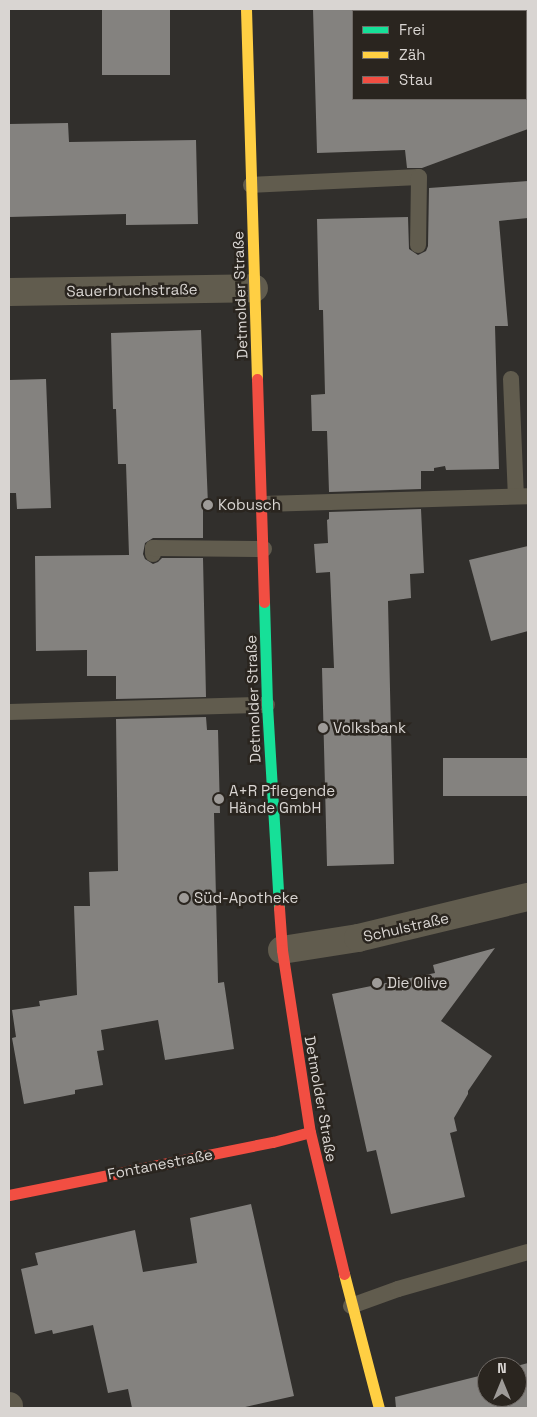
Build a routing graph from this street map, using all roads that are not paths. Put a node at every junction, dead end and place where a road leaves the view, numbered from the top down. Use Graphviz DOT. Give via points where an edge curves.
graph roads {
  1 [pos="246,9"];
  2 [pos="252,185"];
  3 [pos="418,245"];
  4 [pos="254,288"];
  5 [pos="9,292"];
  6 [pos="511,379"];
  7 [pos="522,496"];
  8 [pos="262,504"];
  9 [pos="264,549"];
  10 [pos="153,554"];
  11 [pos="267,705"];
  12 [pos="9,712"];
  13 [pos="528,897"];
  14 [pos="282,950"];
  15 [pos="310,1132"];
  16 [pos="9,1195"];
  17 [pos="528,1252"];
  18 [pos="351,1306"];
  19 [pos="380,1408"];
  1 -- 2 [label="main road, Detmolder Straße"];
  2 -- 3 [label="lane" via="419,177"];
  2 -- 4 [label="main road, Detmolder Straße"];
  4 -- 5 [label="street, Sauerbruchstraße"];
  4 -- 8 [label="main road, Detmolder Straße"];
  6 -- 7 [label="lane"];
  7 -- 8 [label="lane"];
  8 -- 9 [label="main road, Detmolder Straße"];
  9 -- 10 [label="lane" via="153,548"];
  9 -- 11 [label="main road, Detmolder Straße"];
  11 -- 12 [label="lane"];
  11 -- 14 [label="main road, Detmolder Straße"];
  13 -- 14 [label="street, Schulstraße" via="358,938"];
  14 -- 15 [label="main road, Detmolder Straße"];
  15 -- 16 [label="main road, Fontanestraße"];
  15 -- 18 [label="main road, Detmolder Straße"];
  17 -- 18 [label="lane"];
  18 -- 19 [label="main road, Detmolder Straße"];
}
